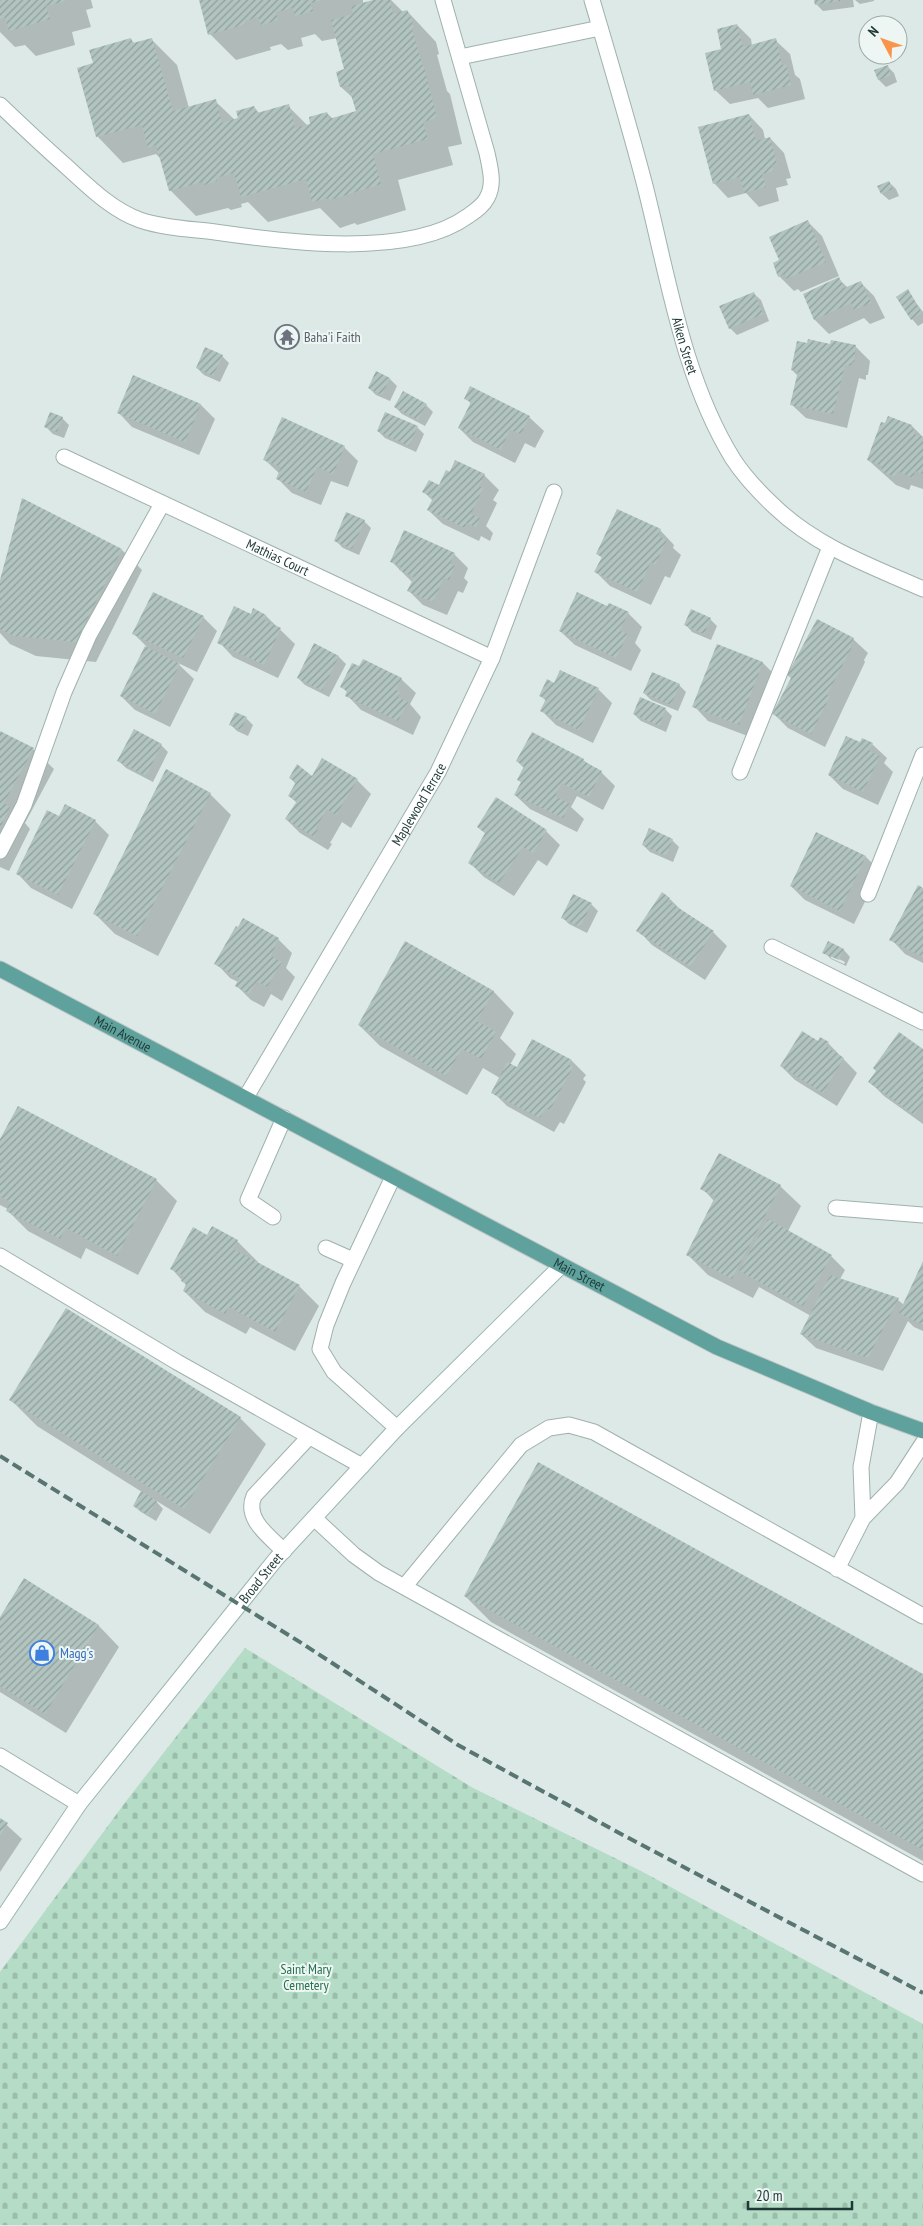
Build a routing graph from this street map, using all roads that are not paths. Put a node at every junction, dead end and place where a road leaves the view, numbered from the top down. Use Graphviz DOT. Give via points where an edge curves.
graph roads {
  1 [pos="443,0"];
  2 [pos="592,0"];
  3 [pos="600,28"];
  4 [pos="460,58"];
  5 [pos="0,105"];
  6 [pos="64,457"];
  7 [pos="554,492"];
  8 [pos="162,504"];
  9 [pos="830,547"];
  10 [pos="923,589"];
  11 [pos="492,658"];
  12 [pos="923,755"];
  13 [pos="740,772"];
  14 [pos="0,851"];
  15 [pos="868,894"];
  16 [pos="772,947"];
  17 [pos="0,969"];
  18 [pos="923,1022"];
  19 [pos="246,1097"];
  20 [pos="284,1118"];
  21 [pos="393,1177"];
  22 [pos="836,1208"];
  23 [pos="923,1215"];
  24 [pos="273,1217"];
  25 [pos="326,1248"];
  26 [pos="0,1256"];
  27 [pos="353,1260"];
  28 [pos="561,1266"];
  29 [pos="871,1412"];
  30 [pos="397,1428"];
  31 [pos="923,1432"];
  32 [pos="309,1436"];
  33 [pos="923,1443"];
  34 [pos="362,1466"];
  35 [pos="314,1518"];
  36 [pos="863,1518"];
  37 [pos="284,1551"];
  38 [pos="837,1569"];
  39 [pos="404,1587"];
  40 [pos="923,1616"];
  41 [pos="0,1756"];
  42 [pos="79,1804"];
  43 [pos="923,1874"];
  44 [pos="0,1922"];
  1 -- 4 [label="street"];
  2 -- 3 [label="street, Aiken Street"];
  3 -- 4 [label="street"];
  3 -- 9 [label="street, Aiken Street" via="644,182 684,341 710,414 734,460 758,490 799,528"];
  4 -- 5 [label="street" via="487,153 491,186 483,204 462,220 408,239 318,244 247,237 142,220 99,196"];
  6 -- 8 [label="street, Mathias Court"];
  7 -- 11 [label="street, Maplewood Terrace"];
  8 -- 11 [label="street, Mathias Court"];
  8 -- 14 [label="street" via="89,635 64,692 24,805"];
  9 -- 10 [label="street, Aiken Street"];
  9 -- 13 [label="street"];
  11 -- 19 [label="street, Maplewood Terrace" via="438,772"];
  12 -- 15 [label="street"];
  16 -- 18 [label="street"];
  17 -- 19 [label="main road, Main Avenue"];
  19 -- 20 [label="main road, Main Street"];
  20 -- 21 [label="main road, Main Street"];
  20 -- 24 [label="street" via="248,1200"];
  21 -- 27 [label="street"];
  21 -- 28 [label="main road, Main Street"];
  22 -- 23 [label="street"];
  25 -- 27 [label="street"];
  26 -- 32 [label="street"];
  27 -- 30 [label="street" via="326,1325 320,1349 334,1372"];
  28 -- 29 [label="main road, Main Street" via="717,1347"];
  28 -- 30 [label="street, Broad Street"];
  29 -- 31 [label="main road, Main Street"];
  29 -- 36 [label="street" via="860,1467"];
  30 -- 34 [label="street, Broad Street"];
  32 -- 34 [label="street"];
  32 -- 37 [label="street" via="254,1496 250,1508 253,1518"];
  33 -- 36 [label="street" via="897,1483"];
  34 -- 35 [label="street, Broad Street"];
  35 -- 37 [label="street, Broad Street"];
  35 -- 39 [label="street" via="354,1555"];
  36 -- 38 [label="street"];
  37 -- 42 [label="street, Broad Street"];
  38 -- 39 [label="street" via="594,1432 569,1425 549,1428 521,1445"];
  38 -- 40 [label="street"];
  39 -- 43 [label="street"];
  41 -- 42 [label="street"];
  42 -- 44 [label="street, Broad Street"];
}
